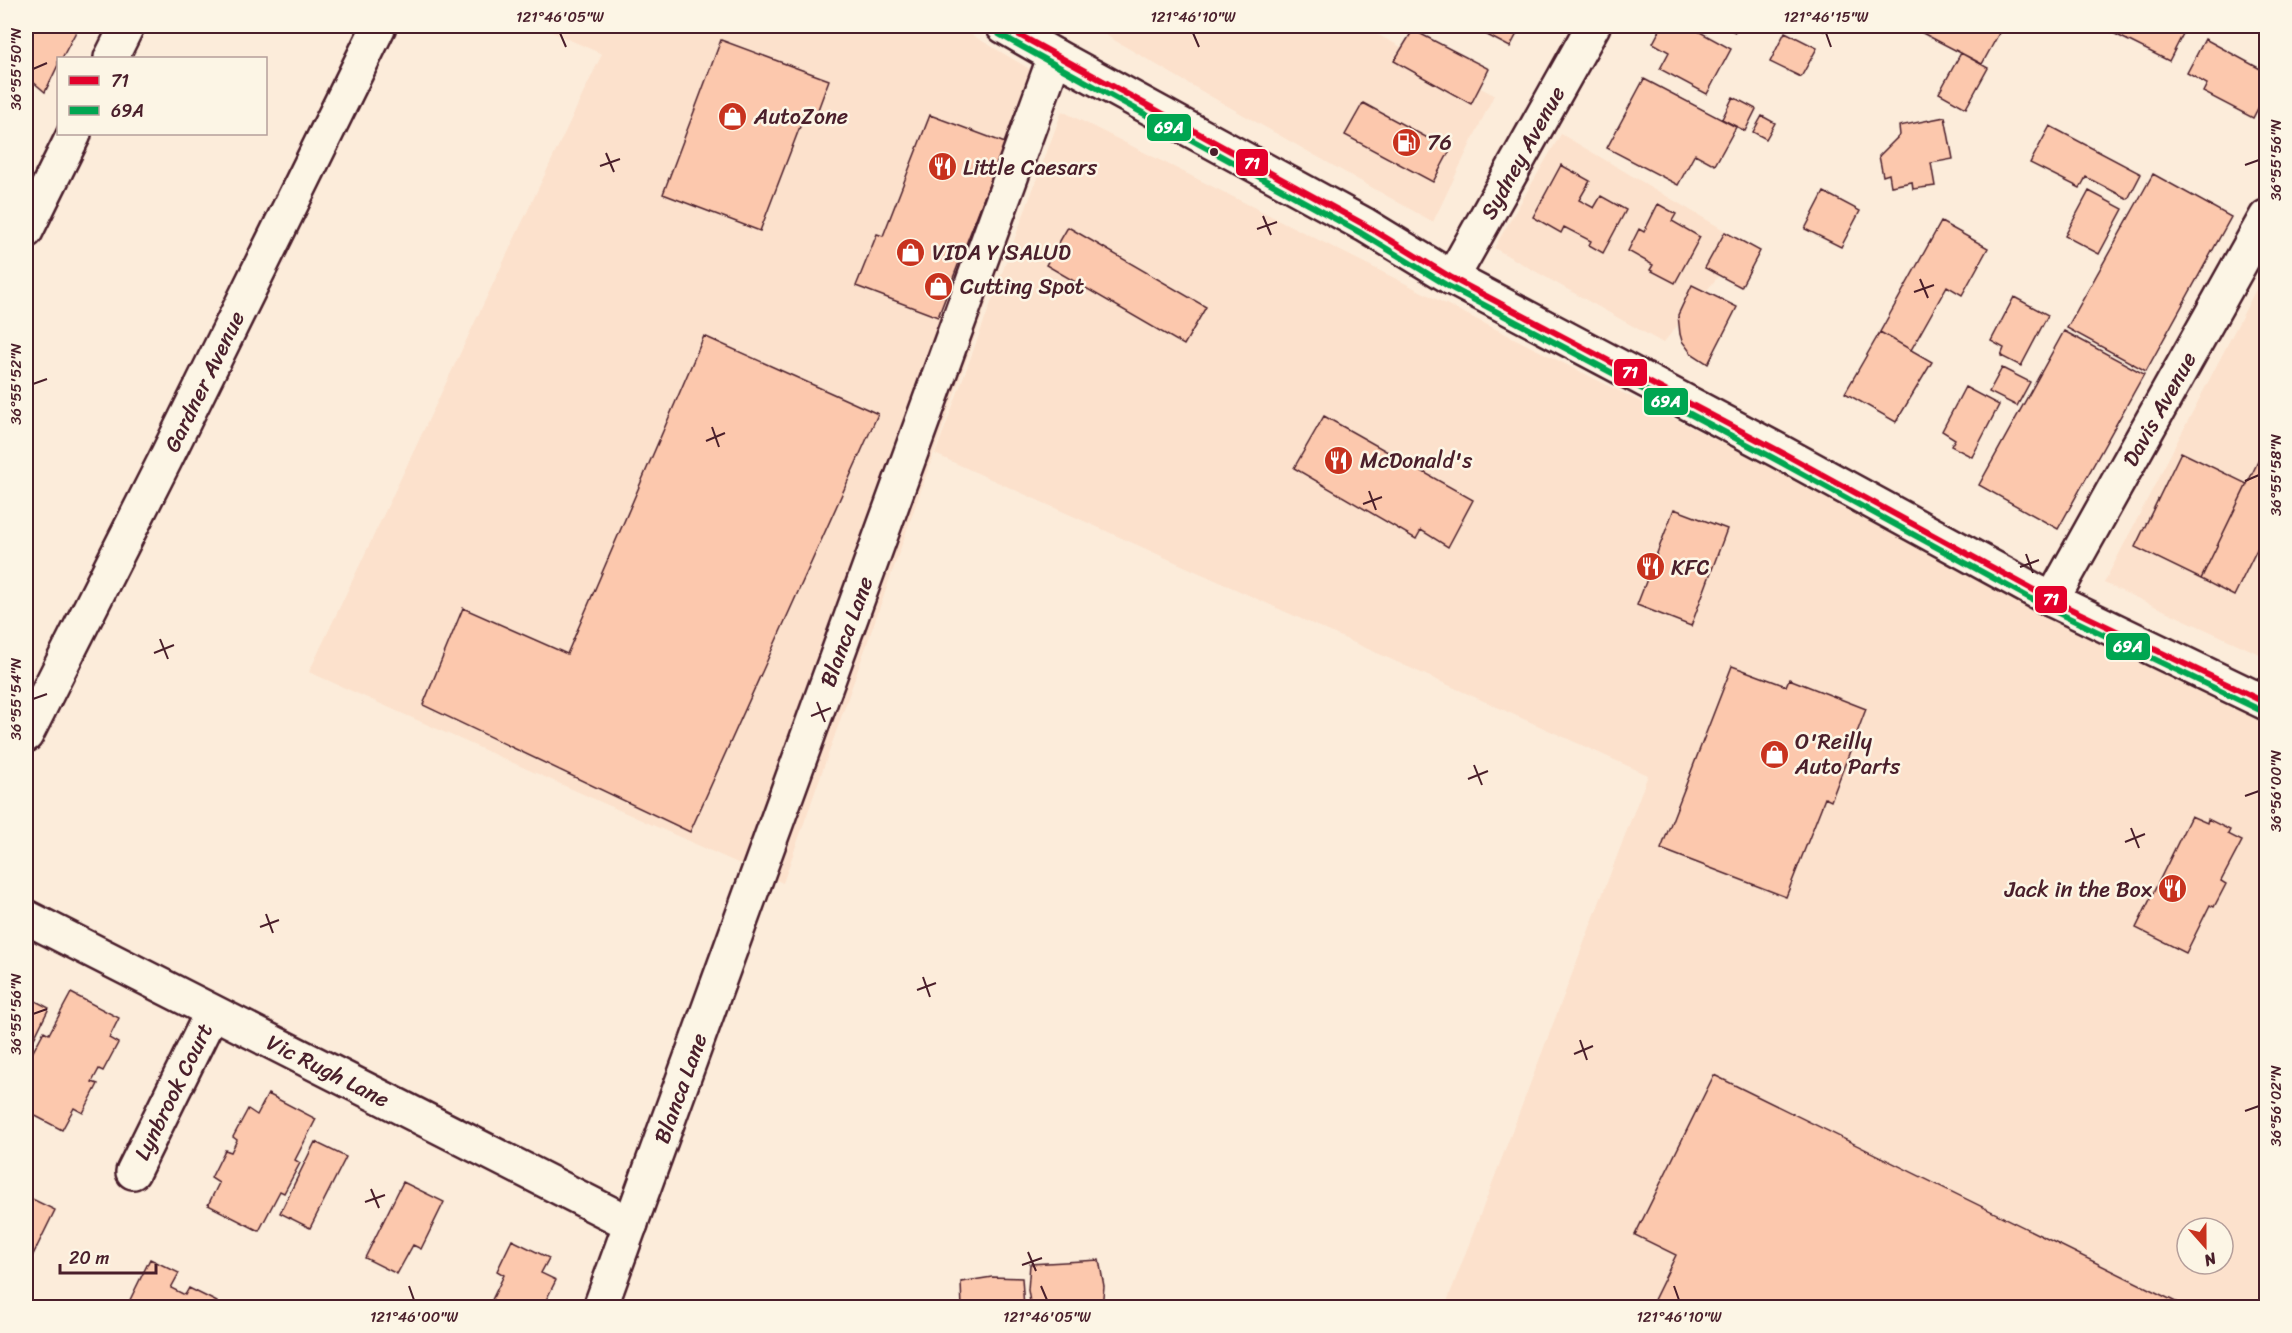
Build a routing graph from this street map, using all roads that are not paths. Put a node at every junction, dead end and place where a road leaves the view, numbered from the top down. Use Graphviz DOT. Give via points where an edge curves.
graph roads {
  1 [pos="128,26"];
  2 [pos="379,26"];
  3 [pos="1003,26"];
  4 [pos="1593,26"];
  5 [pos="1055,56"];
  6 [pos="112,57"];
  7 [pos="74,135"];
  8 [pos="2266,217"];
  9 [pos="26,231"];
  10 [pos="1452,278"];
  11 [pos="2052,600"];
  12 [pos="2266,703"];
  13 [pos="26,735"];
  14 [pos="26,917"];
  15 [pos="212,1012"];
  16 [pos="133,1172"];
  17 [pos="631,1224"];
  18 [pos="600,1308"];
  1 -- 6 [label="street"];
  2 -- 13 [label="street, Gardner Avenue"];
  3 -- 5 [label="street"];
  4 -- 10 [label="street, Sydney Avenue"];
  5 -- 10 [label="street" via="1365,225"];
  5 -- 17 [label="street, Blanca Lane"];
  7 -- 9 [label="street"];
  8 -- 11 [label="street, Davis Avenue"];
  10 -- 11 [label="street"];
  11 -- 12 [label="street"];
  14 -- 15 [label="street, Vic Rugh Lane"];
  15 -- 16 [label="street, Lynbrook Court"];
  15 -- 17 [label="street, Vic Rugh Lane"];
  17 -- 18 [label="street, Blanca Lane"];
}
